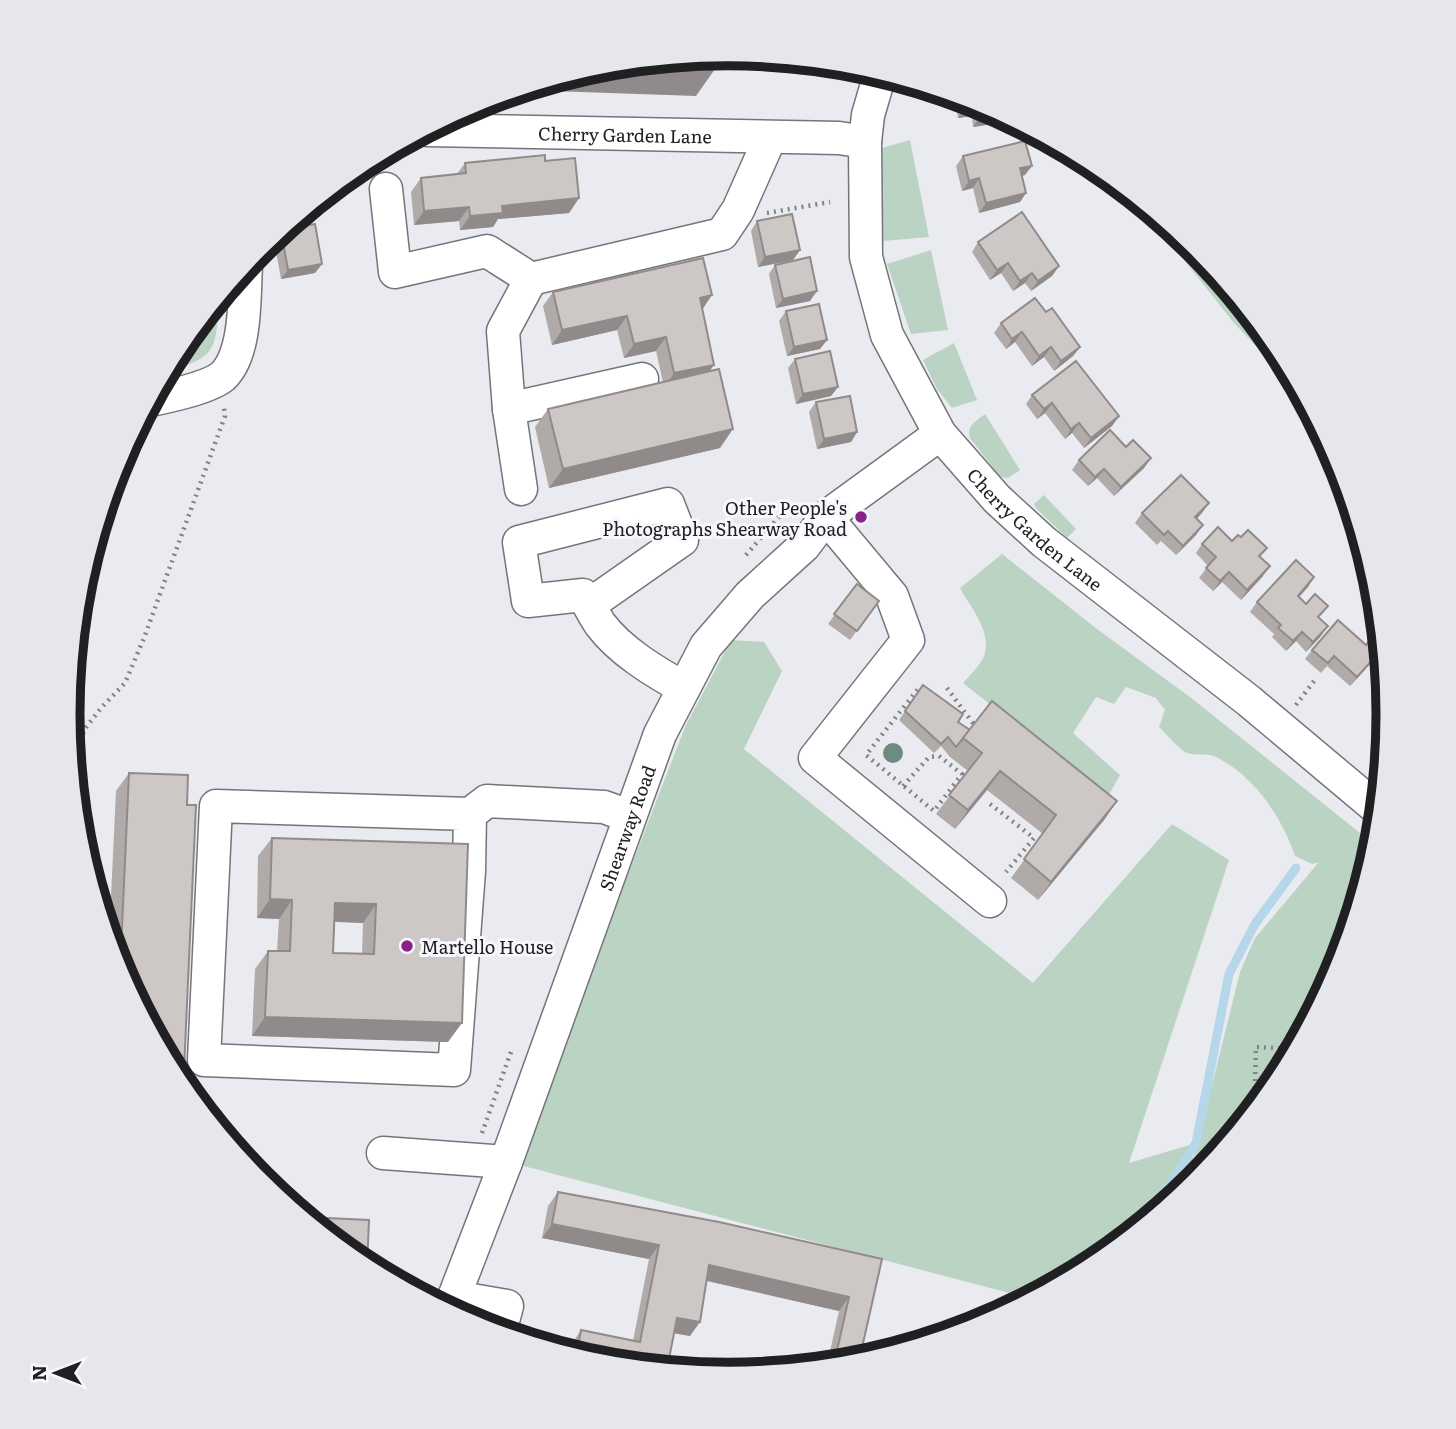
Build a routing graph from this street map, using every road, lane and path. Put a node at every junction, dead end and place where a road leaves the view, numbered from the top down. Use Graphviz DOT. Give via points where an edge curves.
graph roads {
  1 [pos="877,85"];
  2 [pos="447,130"];
  3 [pos="770,138"];
  4 [pos="865,142"];
  5 [pos="386,189"];
  6 [pos="830,202"];
  7 [pos="760,215"];
  8 [pos="531,279"];
  9 [pos="245,283"];
  10 [pos="223,376"];
  11 [pos="642,379"];
  12 [pos="163,397"];
  13 [pos="509,409"];
  14 [pos="940,435"];
  15 [pos="521,489"];
  16 [pos="826,517"];
  17 [pos="589,605"];
  18 [pos="1317,677"];
  19 [pos="684,688"];
  20 [pos="947,688"];
  21 [pos="918,689"];
  22 [pos="1289,713"];
  23 [pos="975,726"];
  24 [pos="81,745"];
  25 [pos="903,786"];
  26 [pos="1370,802"];
  27 [pos="990,804"];
  28 [pos="470,814"];
  29 [pos="629,816"];
  30 [pos="1006,872"];
  31 [pos="990,901"];
  32 [pos="1283,1048"];
  33 [pos="1255,1092"];
  34 [pos="383,1153"];
  35 [pos="506,1162"];
  36 [pos="452,1301"];
  37 [pos="461,1305"];
  38 [pos="503,1322"];
  1 -- 4 [label="street, Cherry Garden Lane"];
  2 -- 3 [label="street, Cherry Garden Lane"];
  3 -- 4 [label="street, Cherry Garden Lane"];
  3 -- 8 [label="street" via="738,211 722,234"];
  4 -- 14 [label="street, Cherry Garden Lane" via="866,257 882,321"];
  5 -- 8 [label="street" via="395,272 487,251"];
  6 -- 7 [label="path"];
  8 -- 13 [label="street" via="503,331"];
  9 -- 10 [label="street" via="242,335"];
  10 -- 12 [label="street" via="189,392"];
  10 -- 24 [label="path" via="225,416 144,638 125,683 84,730"];
  11 -- 13 [label="street"];
  13 -- 15 [label="street"];
  14 -- 16 [label="street, Shearway Road"];
  14 -- 26 [label="street, Cherry Garden Lane" via="1025,526"];
  16 -- 19 [label="street, Shearway Road" via="804,546 750,595 706,646"];
  16 -- 31 [label="street" via="892,596 908,640 814,758"];
  17 -- 17 [label="street" via="583,595 528,601 519,542 668,504 682,540"];
  17 -- 19 [label="street" via="601,626 625,649"];
  18 -- 22 [label="path"];
  19 -- 29 [label="street, Shearway Road" via="660,733"];
  20 -- 23 [label="path"];
  21 -- 25 [label="path" via="866,755"];
  25 -- 25 [label="path" via="934,811 962,774 939,756 929,757"];
  27 -- 30 [label="path" via="1034,838"];
  28 -- 28 [label="street" via="454,1070 204,1060 216,807"];
  28 -- 29 [label="street" via="486,801 604,807"];
  29 -- 35 [label="street, Shearway Road"];
  32 -- 33 [label="path" via="1256,1047"];
  34 -- 35 [label="street"];
  35 -- 36 [label="street, Shearway Road"];
  37 -- 38 [label="street" via="507,1307"];
}
